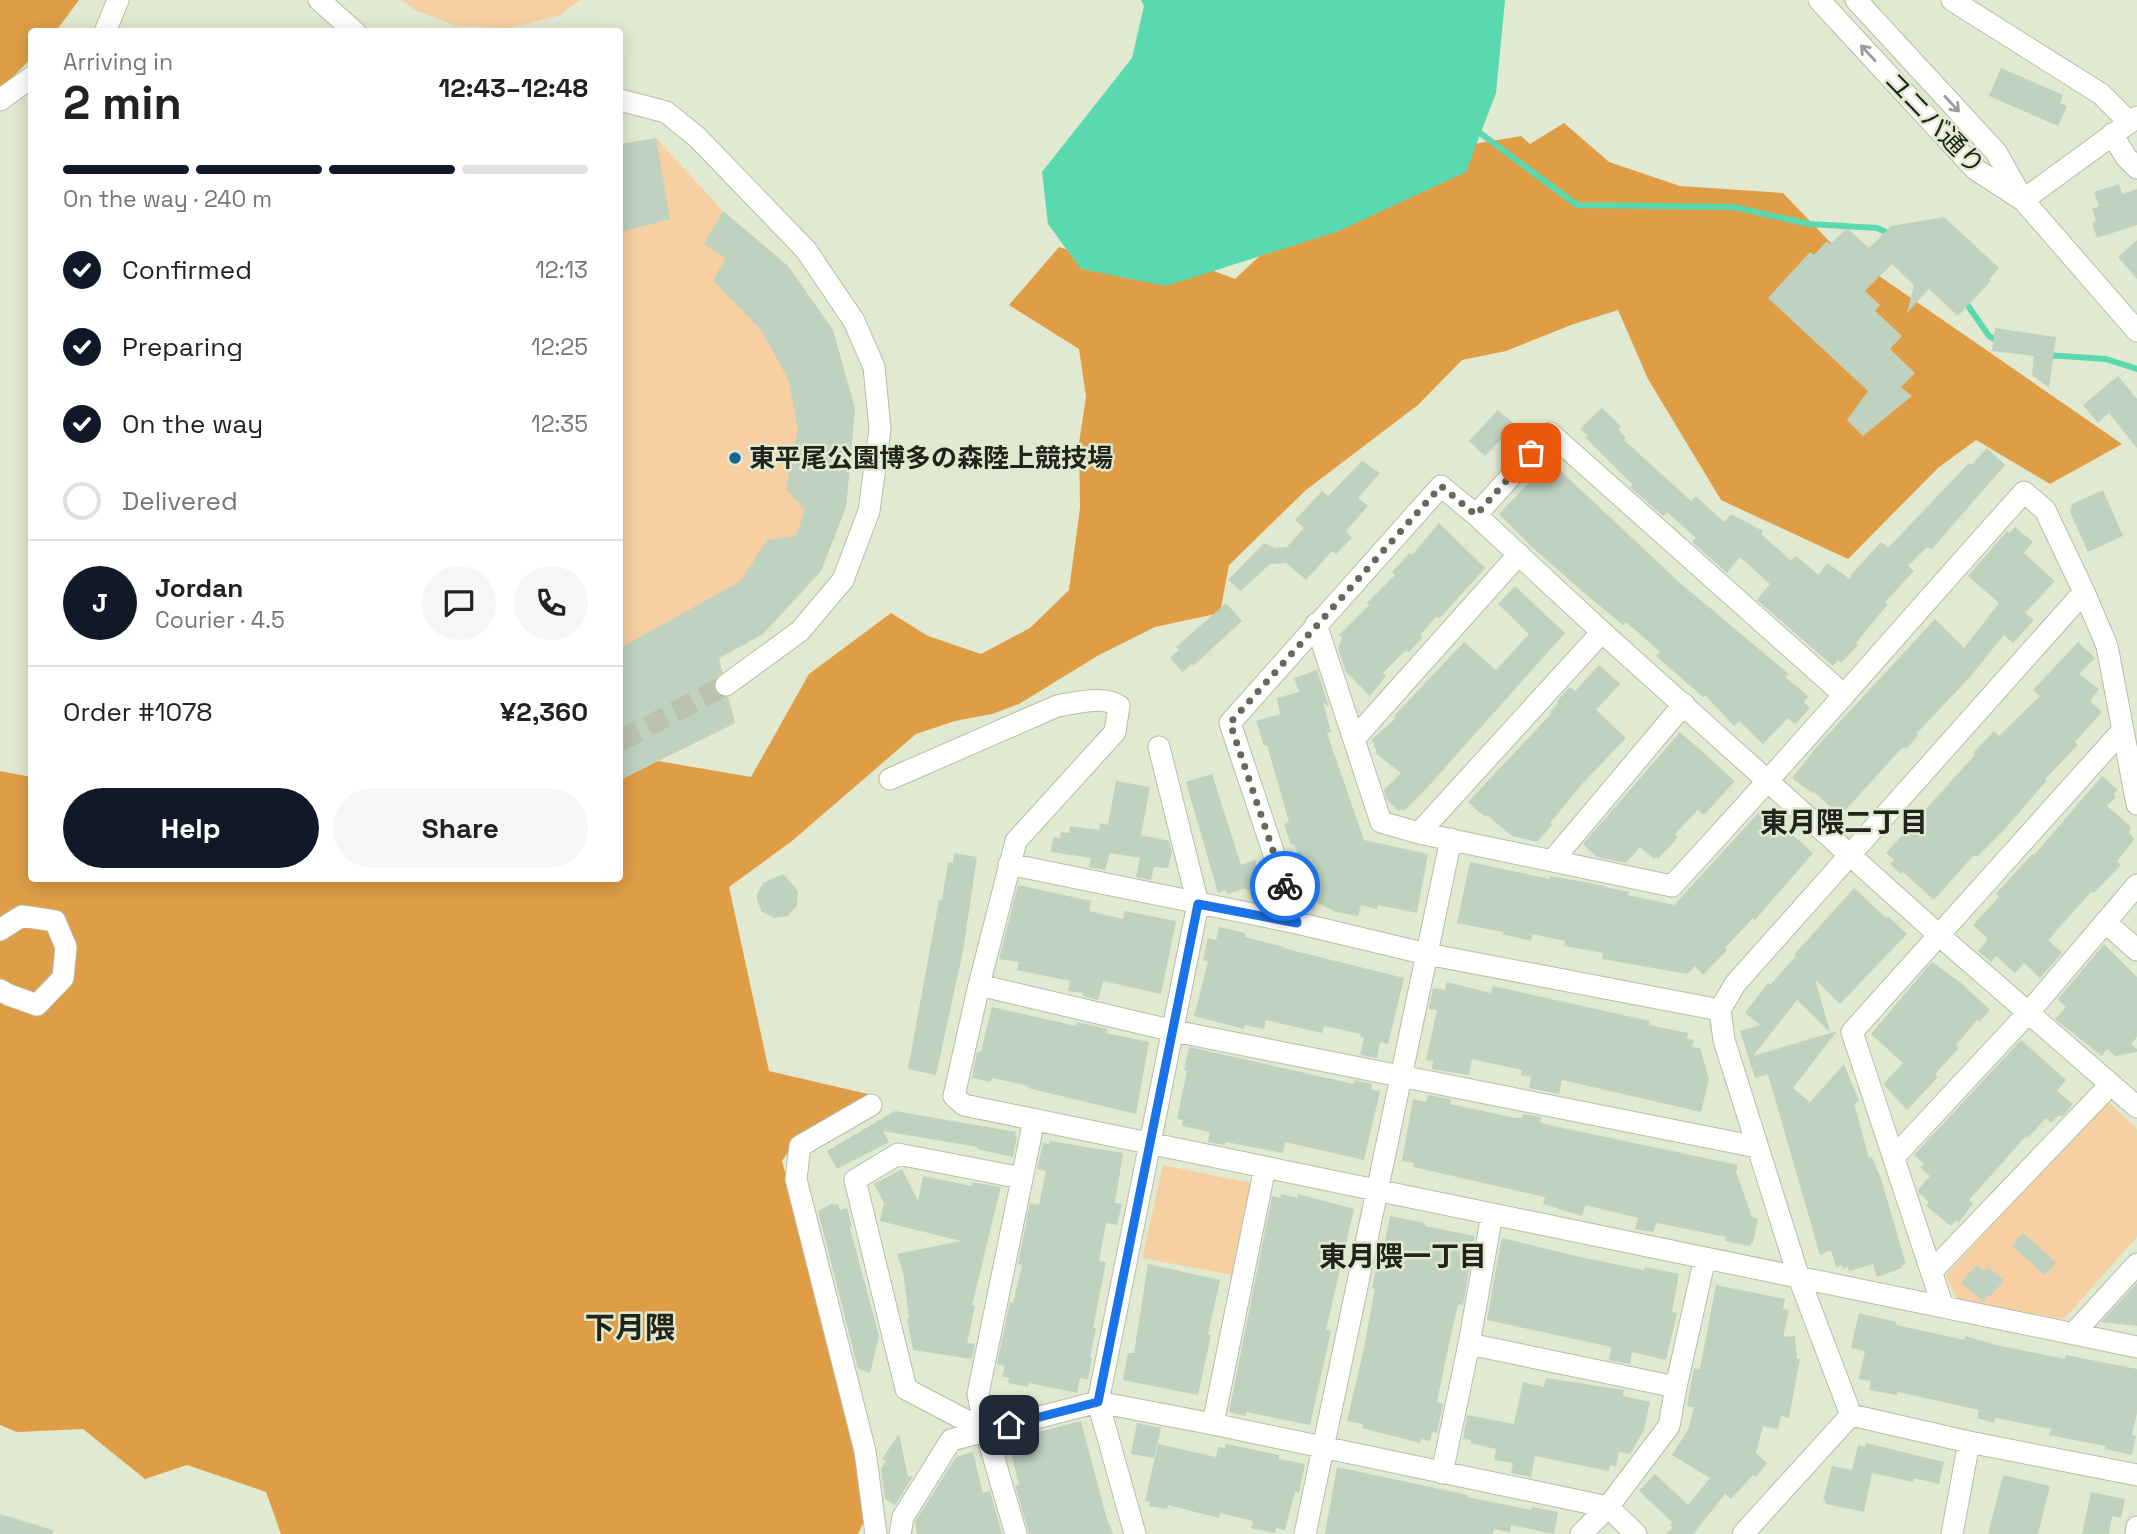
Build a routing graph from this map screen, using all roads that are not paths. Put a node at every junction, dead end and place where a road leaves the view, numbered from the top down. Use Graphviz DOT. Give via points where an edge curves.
graph roads {
  1 [pos="118,0"];
  2 [pos="319,0"];
  3 [pos="1819,0"];
  4 [pos="1856,0"];
  5 [pos="1952,0"];
  6 [pos="107,28"];
  7 [pos="350,28"];
  8 [pos="28,80"];
  9 [pos="0,100"];
  10 [pos="623,101"];
  11 [pos="2126,124"];
  12 [pos="2137,168"];
  13 [pos="2023,200"];
  14 [pos="2135,329"];
  15 [pos="1476,515"];
  16 [pos="1519,554"];
  17 [pos="2084,592"];
  18 [pos="1316,624"];
  19 [pos="1602,632"];
  20 [pos="726,685"];
  21 [pos="1843,694"];
  22 [pos="1684,704"];
  23 [pos="2122,732"];
  24 [pos="1353,738"];
  25 [pos="1159,747"];
  26 [pos="890,779"];
  27 [pos="1768,782"];
  28 [pos="2137,804"];
  29 [pos="1419,833"];
  30 [pos="1451,839"];
  31 [pos="1851,855"];
  32 [pos="1552,861"];
  33 [pos="1009,864"];
  34 [pos="2137,885"];
  35 [pos="1198,904"];
  36 [pos="2105,922"];
  37 [pos="1297,923"];
  38 [pos="0,930"];
  39 [pos="1940,936"];
  40 [pos="2137,950"];
  41 [pos="1427,954"];
  42 [pos="979,985"];
  43 [pos="0,990"];
  44 [pos="1720,1010"];
  45 [pos="2029,1012"];
  46 [pos="1174,1031"];
  47 [pos="1401,1076"];
  48 [pos="2111,1084"];
  49 [pos="871,1105"];
  50 [pos="2137,1107"];
  51 [pos="1034,1120"];
  52 [pos="1151,1144"];
  53 [pos="1757,1147"];
  54 [pos="1894,1157"];
  55 [pos="1265,1167"];
  56 [pos="1022,1178"];
  57 [pos="1377,1191"];
  58 [pos="1492,1214"];
  59 [pos="1705,1258"];
  60 [pos="2137,1264"];
  61 [pos="1933,1271"];
  62 [pos="1799,1278"];
  63 [pos="1943,1307"];
  64 [pos="2073,1334"];
  65 [pos="1469,1344"];
  66 [pos="2137,1347"];
  67 [pos="1676,1387"];
  68 [pos="1098,1402"];
  69 [pos="1851,1415"];
  70 [pos="1213,1424"];
  71 [pos="986,1431"];
  72 [pos="1969,1442"];
  73 [pos="1323,1446"];
  74 [pos="1442,1473"];
  75 [pos="2137,1475"];
  76 [pos="1608,1507"];
  77 [pos="2137,1527"];
  78 [pos="876,1534"];
  79 [pos="900,1534"];
  80 [pos="1016,1534"];
  81 [pos="1135,1534"];
  82 [pos="1305,1534"];
  83 [pos="1581,1534"];
  84 [pos="1636,1534"];
  85 [pos="1743,1534"];
  86 [pos="1952,1534"];
  87 [pos="2136,1534"];
  1 -- 6 [label="street"];
  2 -- 7 [label="street"];
  13 -- 3 [label="street, ユニバ通り, one-way" via="1975,169"];
  4 -- 13 [label="street, ユニバ通り, one-way" via="1996,152"];
  5 -- 11 [label="street" via="2101,94"];
  8 -- 9 [label="street"];
  10 -- 20 [label="street" via="666,113 697,137 806,250 854,321 874,367 880,429 869,511 843,580 800,631"];
  11 -- 12 [label="street" via="2126,157"];
  11 -- 13 [label="street"];
  13 -- 14 [label="street"];
  15 -- 16 [label="street"];
  15 -- 18 [label="street" via="1441,486"];
  15 -- 21 [label="street" via="1550,433"];
  16 -- 19 [label="street"];
  16 -- 24 [label="street"];
  17 -- 21 [label="street" via="2045,510 2024,492"];
  17 -- 23 [label="street" via="2107,646"];
  17 -- 31 [label="street"];
  18 -- 24 [label="street"];
  18 -- 37 [label="street" via="1230,723"];
  19 -- 22 [label="street"];
  19 -- 29 [label="street"];
  21 -- 27 [label="street"];
  22 -- 27 [label="street"];
  22 -- 32 [label="street"];
  23 -- 28 [label="street"];
  23 -- 39 [label="street"];
  24 -- 29 [label="street" via="1381,822"];
  25 -- 35 [label="street"];
  26 -- 33 [label="street" via="1057,706 1112,701 1119,706 1115,732 1016,841"];
  27 -- 31 [label="street"];
  27 -- 32 [label="street" via="1672,886"];
  29 -- 30 [label="street"];
  30 -- 32 [label="street"];
  30 -- 41 [label="street"];
  31 -- 39 [label="street"];
  31 -- 44 [label="street" via="1735,984"];
  33 -- 35 [label="street"];
  33 -- 42 [label="street"];
  34 -- 36 [label="street"];
  35 -- 37 [label="street"];
  35 -- 46 [label="street"];
  36 -- 40 [label="street"];
  36 -- 45 [label="street"];
  37 -- 41 [label="street"];
  38 -- 43 [label="street" via="22,916 55,921 66,947 63,978 37,1006"];
  39 -- 45 [label="street"];
  39 -- 54 [label="street" via="1852,1032"];
  41 -- 44 [label="street"];
  41 -- 47 [label="street"];
  42 -- 46 [label="street"];
  42 -- 51 [label="street" via="954,1096 964,1105"];
  44 -- 53 [label="street" via="1724,1040"];
  45 -- 48 [label="street"];
  45 -- 54 [label="street"];
  46 -- 47 [label="street"];
  46 -- 52 [label="street"];
  47 -- 53 [label="street"];
  47 -- 57 [label="street"];
  48 -- 50 [label="street"];
  48 -- 61 [label="street"];
  49 -- 78 [label="street" via="800,1146 796,1179 865,1451"];
  51 -- 52 [label="street"];
  51 -- 56 [label="street"];
  52 -- 55 [label="street"];
  52 -- 68 [label="street"];
  53 -- 62 [label="street"];
  54 -- 61 [label="street"];
  55 -- 57 [label="street"];
  55 -- 70 [label="street"];
  56 -- 71 [label="street" via="978,1394"];
  56 -- 71 [label="street" via="898,1154 855,1180 906,1389"];
  57 -- 58 [label="street"];
  57 -- 73 [label="street"];
  58 -- 59 [label="street"];
  58 -- 65 [label="street"];
  59 -- 62 [label="street"];
  59 -- 67 [label="street"];
  60 -- 64 [label="street"];
  61 -- 63 [label="street"];
  62 -- 63 [label="street"];
  62 -- 69 [label="street"];
  63 -- 64 [label="street"];
  64 -- 66 [label="street"];
  65 -- 67 [label="street"];
  65 -- 74 [label="street"];
  67 -- 76 [label="street" via="1669,1426"];
  68 -- 70 [label="street"];
  68 -- 71 [label="street"];
  68 -- 81 [label="street"];
  69 -- 72 [label="street"];
  69 -- 85 [label="street"];
  70 -- 73 [label="street"];
  71 -- 79 [label="street" via="951,1440 903,1517"];
  71 -- 80 [label="street"];
  72 -- 75 [label="street"];
  72 -- 86 [label="street"];
  73 -- 74 [label="street"];
  73 -- 82 [label="street"];
  74 -- 76 [label="street"];
  76 -- 83 [label="street"];
  76 -- 84 [label="street"];
  77 -- 87 [label="street"];
}
